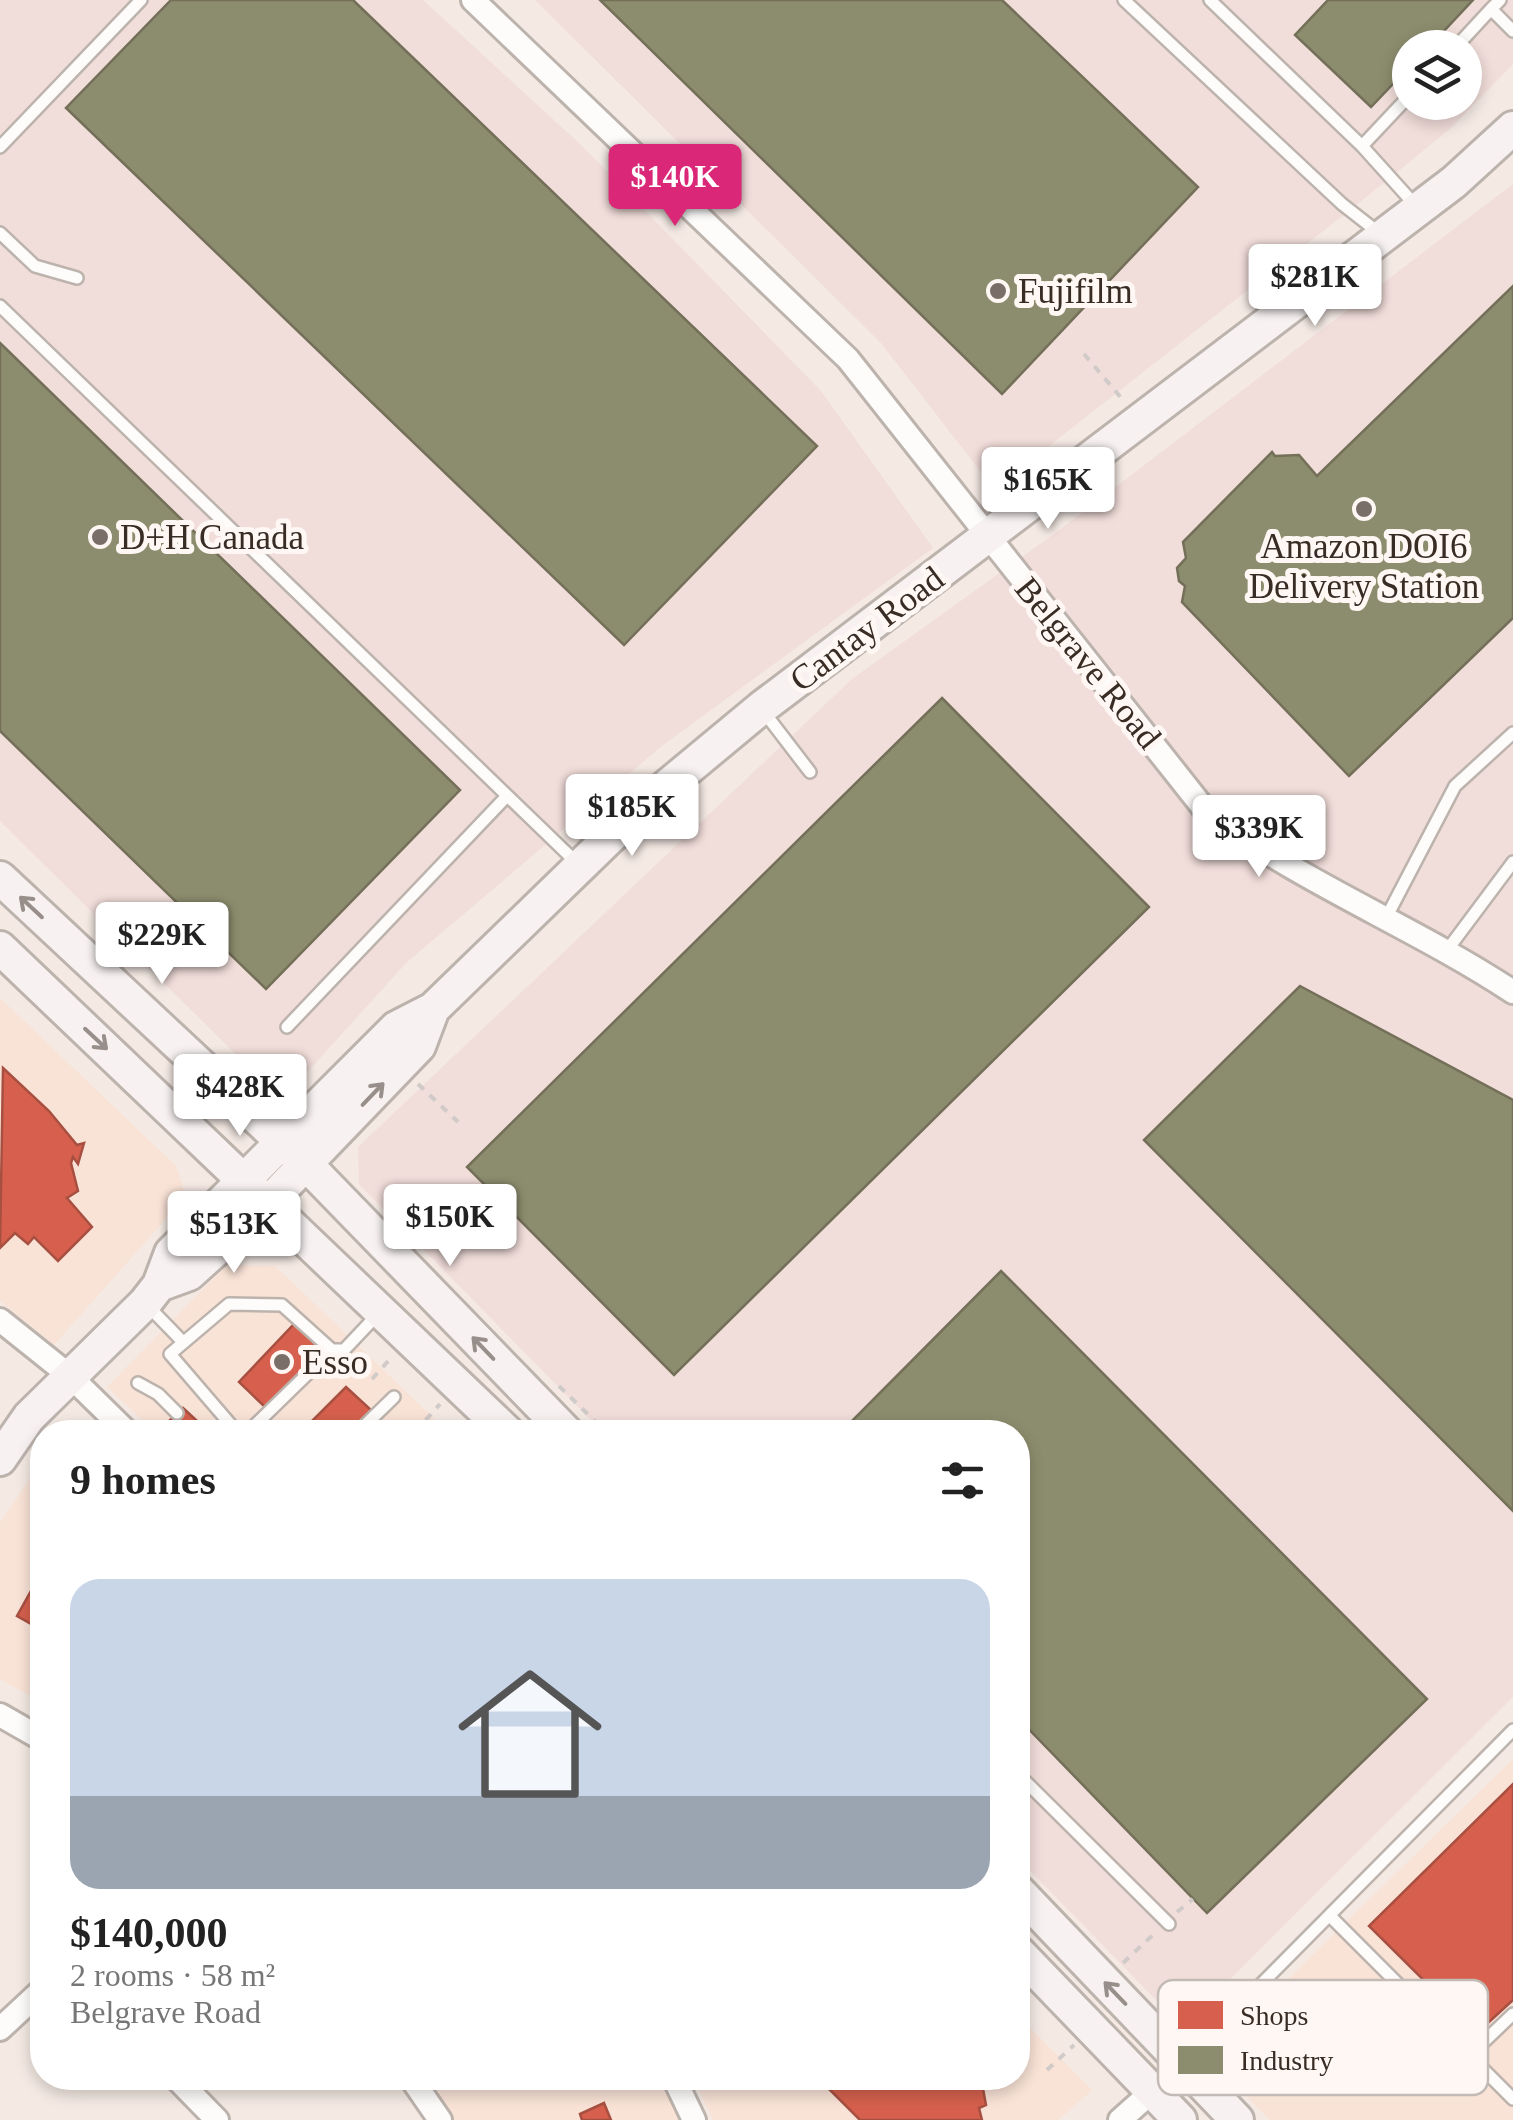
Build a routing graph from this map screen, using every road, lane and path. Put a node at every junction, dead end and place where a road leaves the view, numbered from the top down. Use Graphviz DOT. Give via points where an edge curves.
graph roads {
  1 [pos="141,0"];
  2 [pos="474,0"];
  3 [pos="1124,0"];
  4 [pos="1210,0"];
  5 [pos="1496,5"];
  6 [pos="1472,30"];
  7 [pos="1513,31"];
  8 [pos="1392,114"];
  9 [pos="1513,128"];
  10 [pos="1362,146"];
  11 [pos="0,147"];
  12 [pos="1418,208"];
  13 [pos="0,233"];
  14 [pos="1382,235"];
  15 [pos="77,278"];
  16 [pos="0,306"];
  17 [pos="1084,354"];
  18 [pos="1142,422"];
  19 [pos="988,538"];
  20 [pos="762,708"];
  21 [pos="1513,733"];
  22 [pos="810,772"];
  23 [pos="506,797"];
  24 [pos="1513,862"];
  25 [pos="580,866"];
  26 [pos="0,878"];
  27 [pos="1386,918"];
  28 [pos="0,948"];
  29 [pos="1448,949"];
  30 [pos="1513,992"];
  31 [pos="287,1028"];
  32 [pos="416,1082"];
  33 [pos="458,1122"];
  34 [pos="293,1152"];
  35 [pos="257,1191"];
  36 [pos="152,1294"];
  37 [pos="381,1311"];
  38 [pos="0,1320"];
  39 [pos="183,1342"];
  40 [pos="332,1350"];
  41 [pos="391,1358"];
  42 [pos="70,1376"];
  43 [pos="372,1379"];
  44 [pos="138,1384"];
  45 [pos="394,1397"];
  46 [pos="440,1404"];
  47 [pos="177,1413"];
  48 [pos="115,1420"];
  49 [pos="226,1420"];
  50 [pos="264,1420"];
  51 [pos="370,1420"];
  52 [pos="426,1420"];
  53 [pos="494,1420"];
  54 [pos="554,1420"];
  55 [pos="16,1459"];
  56 [pos="0,1715"];
  57 [pos="1513,1730"];
  58 [pos="30,1732"];
  59 [pos="1030,1786"];
  60 [pos="1030,1904"];
  61 [pos="1330,1916"];
  62 [pos="1169,1924"];
  63 [pos="1030,1964"];
  64 [pos="1266,1980"];
  65 [pos="1394,1980"];
  66 [pos="30,2001"];
  67 [pos="1513,2014"];
  68 [pos="0,2029"];
  69 [pos="1158,2038"];
  70 [pos="1488,2038"];
  71 [pos="1074,2045"];
  72 [pos="1047,2070"];
  73 [pos="1488,2075"];
  74 [pos="1158,2087"];
  75 [pos="187,2090"];
  76 [pos="420,2090"];
  77 [pos="680,2090"];
  78 [pos="1153,2092"];
  79 [pos="1213,2095"];
  80 [pos="1513,2100"];
  81 [pos="216,2120"];
  82 [pos="440,2120"];
  83 [pos="694,2120"];
  84 [pos="1120,2120"];
  85 [pos="1180,2120"];
  86 [pos="1237,2120"];
  1 -- 11 [label="lane"];
  2 -- 19 [label="street, Belgrave Road" via="848,359"];
  3 -- 14 [label="lane"];
  4 -- 10 [label="lane"];
  5 -- 6 [label="lane"];
  5 -- 7 [label="lane"];
  8 -- 10 [label="lane"];
  9 -- 12 [label="street, Cantay Road"];
  10 -- 12 [label="lane"];
  12 -- 14 [label="street, Cantay Road"];
  13 -- 15 [label="lane" via="36,266"];
  14 -- 18 [label="street, Cantay Road"];
  16 -- 23 [label="lane"];
  17 -- 18 [label="path"];
  18 -- 19 [label="street, Cantay Road"];
  19 -- 20 [label="street, Cantay Road"];
  19 -- 27 [label="street, Belgrave Road" via="1206,810 1256,848"];
  20 -- 22 [label="lane"];
  20 -- 25 [label="street, Cantay Road"];
  21 -- 27 [label="lane" via="1456,786"];
  23 -- 25 [label="lane"];
  23 -- 31 [label="lane"];
  24 -- 29 [label="lane"];
  25 -- 34 [label="street, Cantay Road" via="432,1009 396,1028"];
  34 -- 26 [label="street, one-way"];
  27 -- 29 [label="street, Belgrave Road"];
  28 -- 35 [label="street, one-way"];
  29 -- 30 [label="street, Belgrave Road"];
  32 -- 33 [label="path"];
  34 -- 35 [label="street, Cantay Road"];
  54 -- 34 [label="street, one-way"];
  35 -- 36 [label="street, Cantay Road" via="171,1253"];
  35 -- 37 [label="street"];
  36 -- 39 [label="lane"];
  36 -- 42 [label="street, Cantay Road"];
  37 -- 40 [label="lane" via="344,1350"];
  37 -- 53 [label="street"];
  38 -- 42 [label="street"];
  39 -- 40 [label="lane" via="230,1304 282,1304"];
  39 -- 49 [label="lane" via="170,1354"];
  40 -- 50 [label="lane"];
  41 -- 43 [label="path"];
  42 -- 48 [label="street"];
  42 -- 55 [label="street, Cantay Road" via="28,1417"];
  44 -- 47 [label="lane"];
  45 -- 51 [label="lane"];
  46 -- 52 [label="path"];
  56 -- 58 [label="street"];
  57 -- 61 [label="lane"];
  59 -- 62 [label="lane"];
  69 -- 60 [label="street, one-way"];
  61 -- 64 [label="lane"];
  61 -- 65 [label="lane"];
  63 -- 78 [label="street"];
  66 -- 68 [label="street"];
  67 -- 70 [label="lane"];
  71 -- 72 [label="path"];
  73 -- 80 [label="lane"];
  74 -- 78 [label="street"];
  75 -- 81 [label="street"];
  76 -- 82 [label="street"];
  77 -- 83 [label="street"];
  78 -- 84 [label="street"];
  78 -- 85 [label="street"];
  79 -- 86 [label="street"];
}
